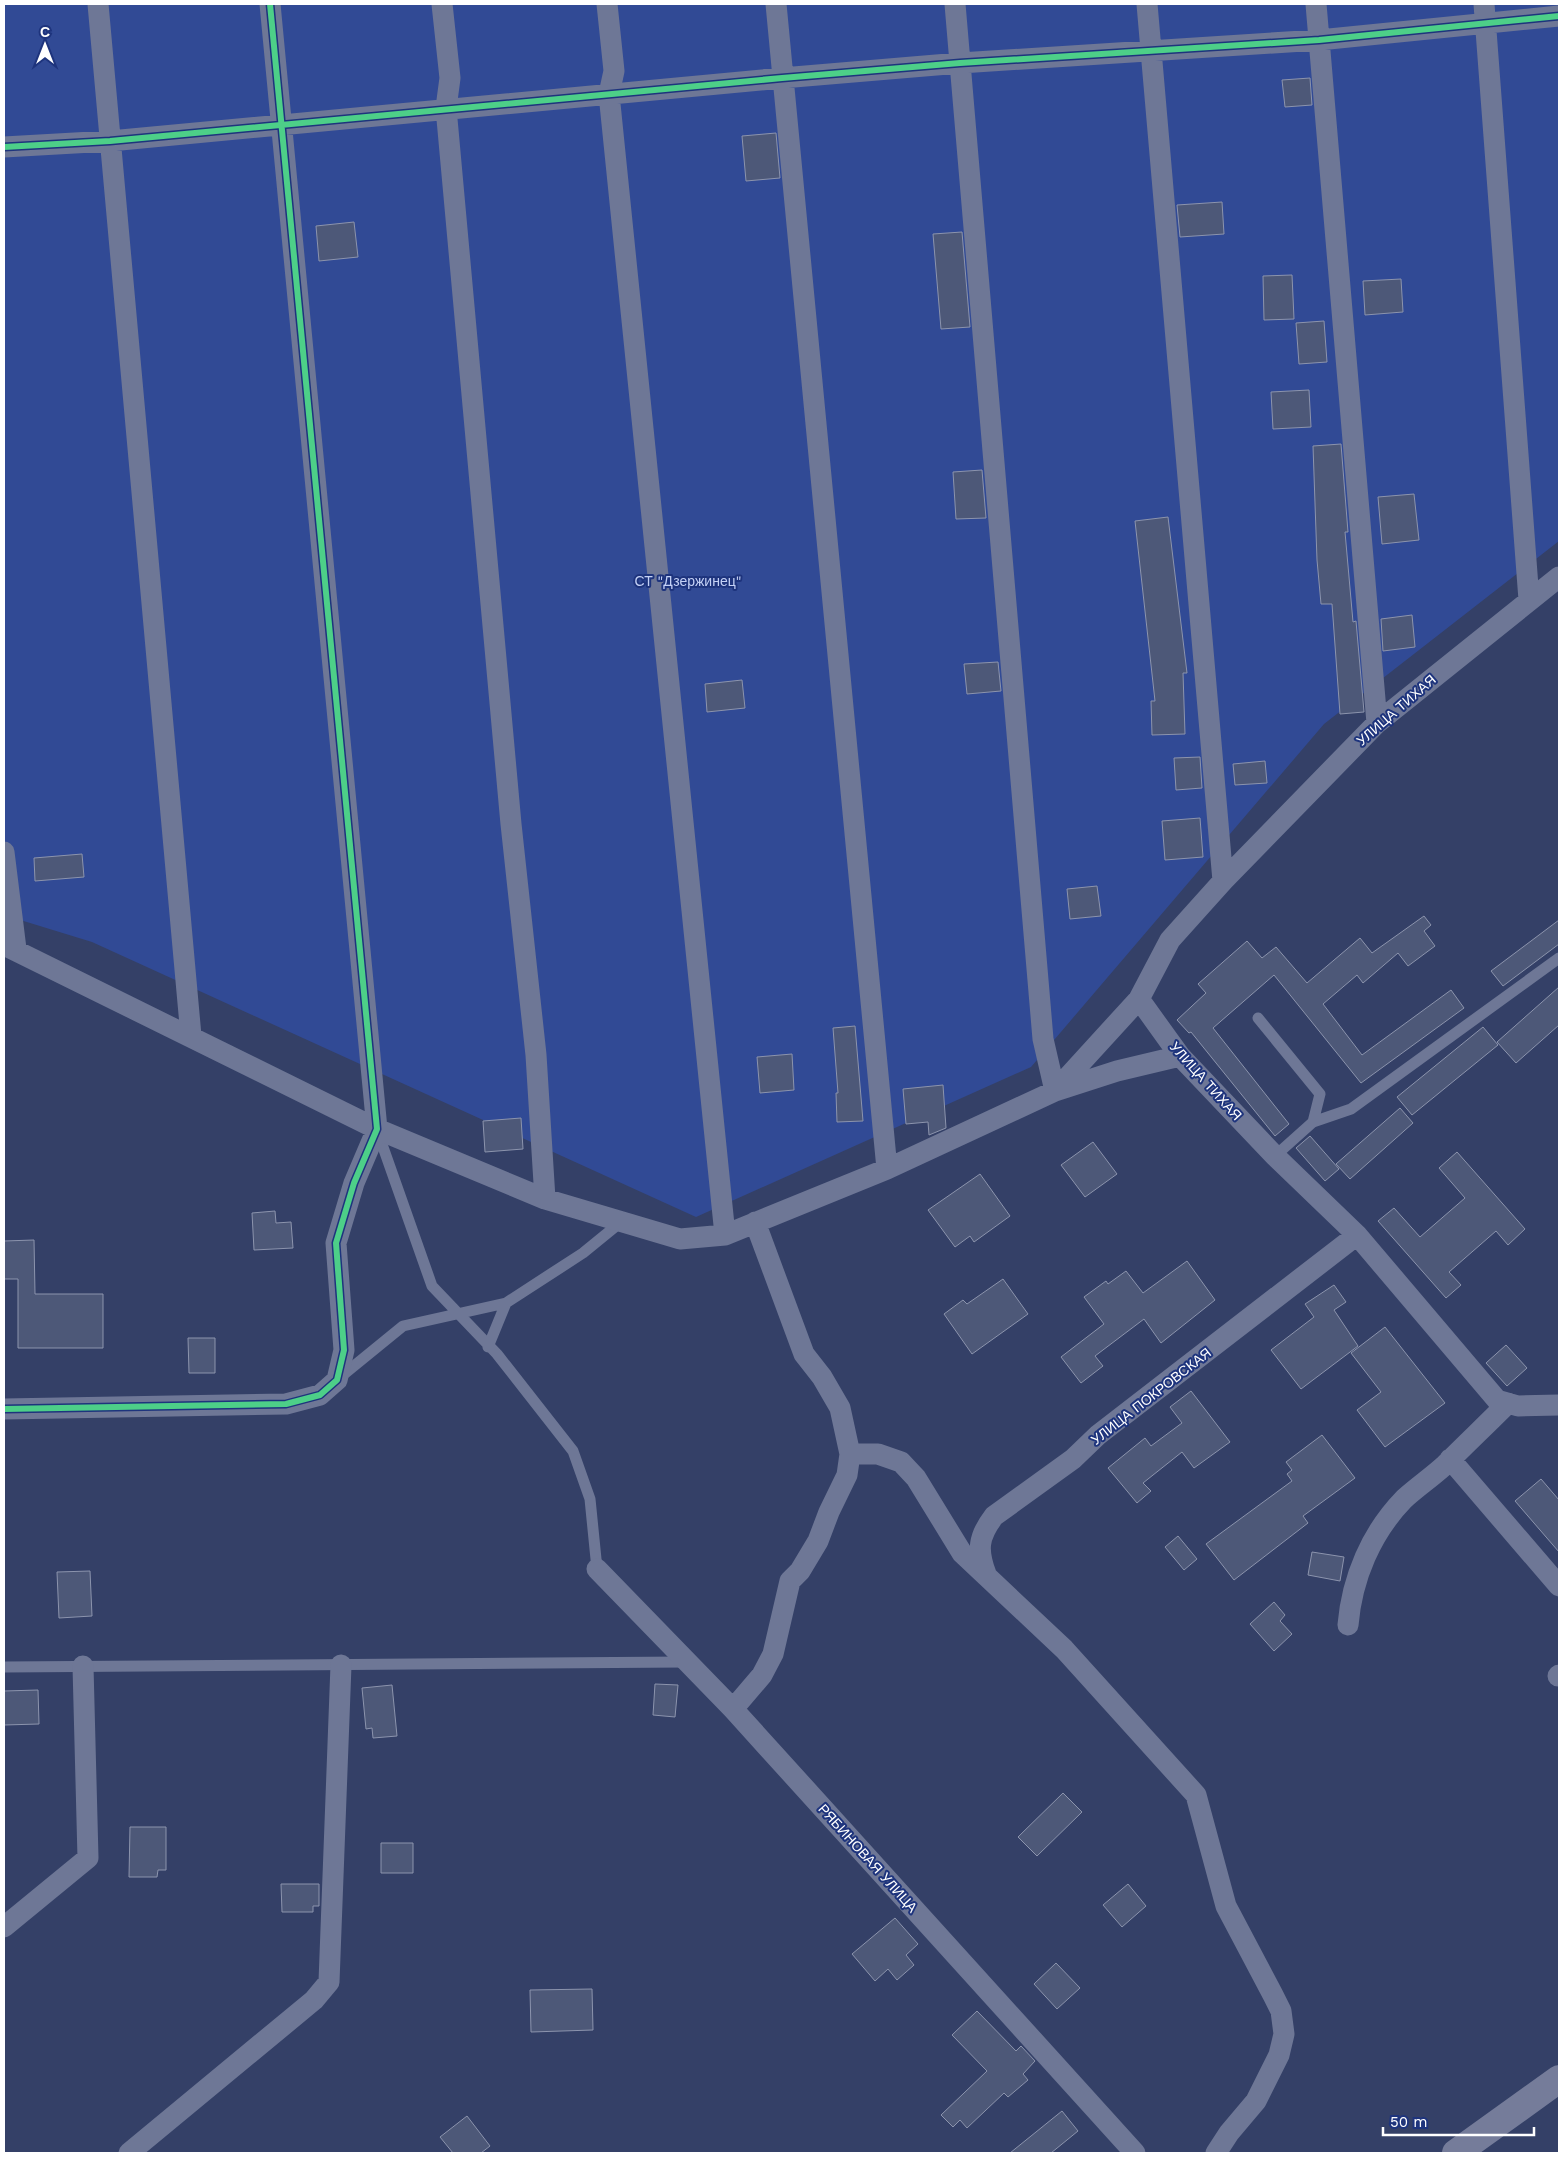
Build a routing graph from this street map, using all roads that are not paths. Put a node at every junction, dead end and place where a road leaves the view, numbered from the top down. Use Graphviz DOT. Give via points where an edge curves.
graph roads {
  1 [pos="98,4"];
  2 [pos="270,4"];
  3 [pos="442,4"];
  4 [pos="607,4"];
  5 [pos="776,4"];
  6 [pos="955,4"];
  7 [pos="1147,4"];
  8 [pos="1316,4"];
  9 [pos="1485,13"];
  10 [pos="1559,16"];
  11 [pos="1319,40"];
  12 [pos="1151,52"];
  13 [pos="960,63"];
  14 [pos="782,78"];
  15 [pos="608,94"];
  16 [pos="446,108"];
  17 [pos="282,125"];
  18 [pos="110,140"];
  19 [pos="4,147"];
  20 [pos="1559,578"];
  21 [pos="1529,600"];
  22 [pos="1377,723"];
  23 [pos="4,852"];
  24 [pos="1223,881"];
  25 [pos="10,947"];
  26 [pos="1559,958"];
  27 [pos="1139,999"];
  28 [pos="1258,1018"];
  29 [pos="191,1036"];
  30 [pos="1180,1056"];
  31 [pos="1055,1091"];
  32 [pos="1313,1122"];
  33 [pos="377,1129"];
  34 [pos="1275,1156"];
  35 [pos="887,1170"];
  36 [pos="545,1199"];
  37 [pos="621,1222"];
  38 [pos="754,1222"];
  39 [pos="725,1235"];
  40 [pos="1357,1236"];
  41 [pos="506,1303"];
  42 [pos="457,1312"];
  43 [pos="488,1346"];
  44 [pos="337,1380"];
  45 [pos="1508,1404"];
  46 [pos="1559,1405"];
  47 [pos="4,1409"];
  48 [pos="850,1454"];
  49 [pos="1450,1459"];
  50 [pos="597,1569"];
  51 [pos="986,1574"];
  52 [pos="1559,1586"];
  53 [pos="1348,1625"];
  54 [pos="685,1662"];
  55 [pos="341,1665"];
  56 [pos="83,1666"];
  57 [pos="4,1667"];
  58 [pos="732,1709"];
  59 [pos="4,1927"];
  60 [pos="1559,2080"];
  61 [pos="129,2153"];
  62 [pos="1135,2153"];
  63 [pos="1216,2153"];
  64 [pos="1456,2153"];
  1 -- 18 [label="street"];
  2 -- 17 [label="street"];
  3 -- 16 [label="street" via="450,78"];
  4 -- 15 [label="street" via="614,71"];
  5 -- 14 [label="street"];
  6 -- 13 [label="street"];
  7 -- 12 [label="street"];
  8 -- 11 [label="street"];
  9 -- 10 [label="street"];
  9 -- 11 [label="street"];
  9 -- 21 [label="street"];
  11 -- 12 [label="street"];
  11 -- 22 [label="street"];
  12 -- 13 [label="street"];
  12 -- 24 [label="street"];
  13 -- 14 [label="street"];
  13 -- 31 [label="street" via="1044,1039"];
  14 -- 15 [label="street"];
  14 -- 35 [label="street"];
  15 -- 16 [label="street"];
  15 -- 39 [label="street"];
  16 -- 17 [label="street"];
  16 -- 36 [label="street" via="511,824 536,1055"];
  17 -- 18 [label="street"];
  17 -- 33 [label="street"];
  18 -- 19 [label="street"];
  18 -- 29 [label="street"];
  20 -- 21 [label="street, УЛИЦА ТИХАЯ"];
  21 -- 22 [label="street, УЛИЦА ТИХАЯ"];
  22 -- 24 [label="street, УЛИЦА ТИХАЯ"];
  23 -- 25 [label="street"];
  24 -- 27 [label="street, УЛИЦА ТИХАЯ" via="1170,940"];
  25 -- 29 [label="street"];
  26 -- 32 [label="lane" via="1351,1109"];
  27 -- 30 [label="street, УЛИЦА ТИХАЯ"];
  27 -- 31 [label="street"];
  28 -- 32 [label="lane" via="1320,1094"];
  29 -- 33 [label="street"];
  30 -- 31 [label="street" via="1117,1071"];
  30 -- 34 [label="street, УЛИЦА ТИХАЯ"];
  31 -- 35 [label="street"];
  32 -- 34 [label="lane"];
  33 -- 36 [label="street"];
  33 -- 42 [label="lane" via="432,1286"];
  33 -- 44 [label="street" via="354,1183 336,1243 344,1350"];
  34 -- 40 [label="street, УЛИЦА ТИХАЯ"];
  35 -- 38 [label="street"];
  36 -- 37 [label="street"];
  37 -- 39 [label="street" via="680,1239"];
  37 -- 41 [label="lane" via="583,1253"];
  38 -- 39 [label="street"];
  38 -- 48 [label="street" via="804,1354 840,1408"];
  40 -- 45 [label="street, УЛИЦА ТИХАЯ" via="1497,1400"];
  40 -- 51 [label="street, УЛИЦА ПОКРОВСКАЯ" via="1098,1435 1073,1459 994,1516 979,1551"];
  41 -- 42 [label="lane"];
  41 -- 43 [label="lane"];
  42 -- 43 [label="lane"];
  42 -- 44 [label="lane" via="403,1326"];
  43 -- 50 [label="lane" via="573,1451 590,1499"];
  44 -- 47 [label="street" via="320,1395 286,1404"];
  45 -- 46 [label="street"];
  45 -- 49 [label="street"];
  48 -- 51 [label="street" via="878,1454 900,1462 916,1478 962,1553"];
  48 -- 58 [label="street" via="846,1475 818,1541 800,1572 790,1580 773,1654 762,1675"];
  49 -- 52 [label="street"];
  49 -- 53 [label="street" via="1404,1499 1381,1527 1364,1558 1350,1603"];
  50 -- 54 [label="street, РЯБИНОВАЯ УЛИЦА"];
  51 -- 63 [label="street" via="1064,1648 1196,1795 1226,1906 1281,2012 1284,2034 1279,2055 1256,2101"];
  54 -- 55 [label="lane"];
  54 -- 58 [label="street, РЯБИНОВАЯ УЛИЦА"];
  55 -- 56 [label="lane"];
  55 -- 61 [label="street" via="329,1982 314,2000"];
  56 -- 57 [label="lane"];
  56 -- 59 [label="street" via="88,1858"];
  58 -- 62 [label="street, РЯБИНОВАЯ УЛИЦА"];
  60 -- 64 [label="main road"];
}
